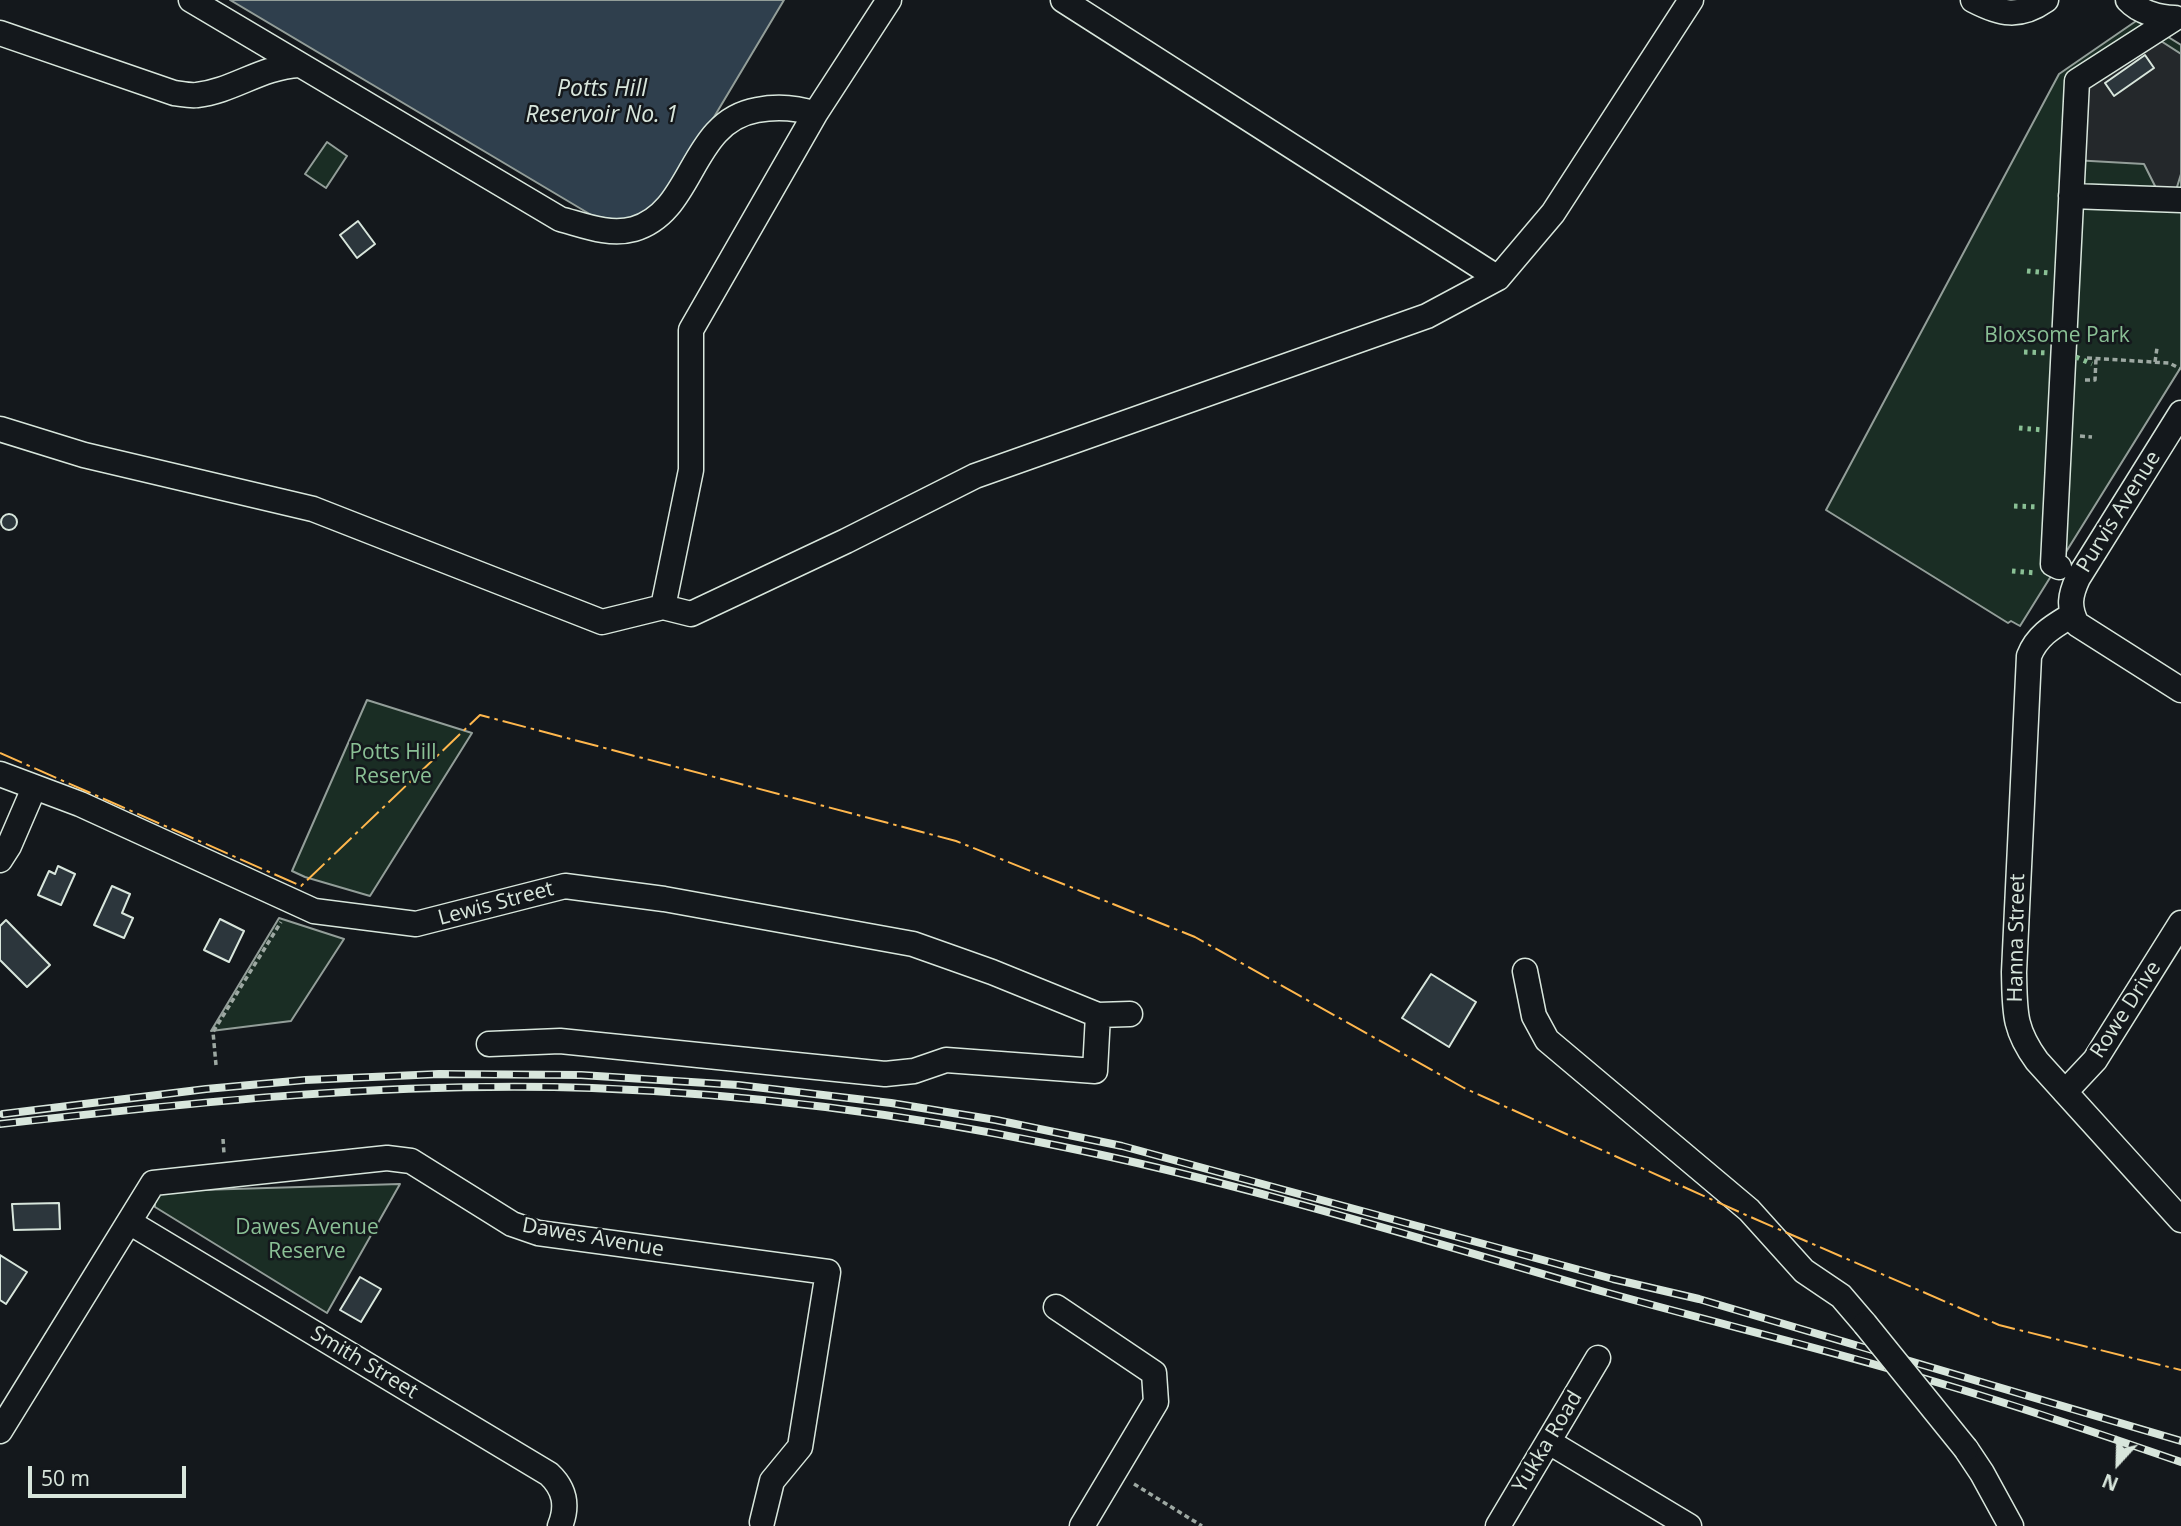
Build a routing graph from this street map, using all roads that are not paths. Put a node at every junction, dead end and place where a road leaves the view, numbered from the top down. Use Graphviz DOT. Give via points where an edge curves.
graph roads {
  1 [pos="191,0"];
  2 [pos="889,0"];
  3 [pos="1063,0"];
  4 [pos="1691,0"];
  5 [pos="1973,0"];
  6 [pos="2128,0"];
  7 [pos="2039,2"];
  8 [pos="2179,18"];
  9 [pos="0,33"];
  10 [pos="299,65"];
  11 [pos="815,114"];
  12 [pos="2071,196"];
  13 [pos="2181,200"];
  14 [pos="1498,278"];
  15 [pos="2181,413"];
  16 [pos="0,429"];
  17 [pos="2059,568"];
  18 [pos="663,607"];
  19 [pos="2072,615"];
  20 [pos="2177,679"];
  21 [pos="0,774"];
  22 [pos="34,788"];
  23 [pos="0,860"];
  24 [pos="2181,923"];
  25 [pos="1525,971"];
  26 [pos="1130,1014"];
  27 [pos="1098,1015"];
  28 [pos="489,1044"];
  29 [pos="2065,1091"];
  30 [pos="2181,1220"];
  31 [pos="130,1222"];
  32 [pos="1056,1307"];
  33 [pos="1598,1358"];
  34 [pos="0,1431"];
  35 [pos="1549,1443"];
  36 [pos="762,1521"];
  37 [pos="560,1526"];
  38 [pos="1082,1526"];
  39 [pos="1498,1526"];
  40 [pos="1689,1526"];
  41 [pos="2011,1526"];
  1 -- 10 [label="street"];
  2 -- 11 [label="street"];
  3 -- 14 [label="street"];
  4 -- 14 [label="street" via="1553,213"];
  5 -- 7 [label="street" via="2006,14"];
  6 -- 8 [label="street" via="2162,18"];
  8 -- 12 [label="street" via="2077,81 2065,150"];
  9 -- 10 [label="street" via="174,93 215,91 267,69"];
  10 -- 11 [label="street" via="560,219 602,230 635,228 663,211 710,138 729,118 771,107"];
  11 -- 18 [label="street" via="691,330 691,470"];
  12 -- 13 [label="street"];
  12 -- 17 [label="street" via="2053,564"];
  14 -- 18 [label="street" via="1427,316 975,476 691,614"];
  15 -- 19 [label="street, Purvis Avenue" via="2078,578 2070,602"];
  16 -- 18 [label="street" via="85,455 313,509 602,622"];
  19 -- 20 [label="street" via="2086,631"];
  19 -- 29 [label="street, Hanna Street" via="2040,636 2029,656 2014,972 2016,1019 2023,1042"];
  21 -- 22 [label="street, Lewis Street"];
  22 -- 23 [label="street"];
  22 -- 27 [label="street, Lewis Street" via="80,804 314,911 416,924 565,886 664,899 913,944"];
  24 -- 29 [label="street, Rowe Drive" via="2095,1060"];
  25 -- 41 [label="street, bridge" via="1534,1016 1547,1040 1749,1210 1804,1272 1841,1296 1966,1449"];
  26 -- 27 [label="street, Lewis Street"];
  27 -- 28 [label="street" via="1095,1071 946,1060 914,1071 885,1074 560,1041"];
  29 -- 30 [label="street, Hanna Street"];
  31 -- 34 [label="street, Dawes Avenue"];
  31 -- 36 [label="street, Dawes Avenue" via="153,1183 387,1158 411,1161 512,1224 538,1233 828,1272 800,1447 772,1481"];
  31 -- 37 [label="street, Smith Street" via="549,1474 563,1493"];
  32 -- 38 [label="street" via="1154,1373 1156,1402"];
  33 -- 35 [label="street, Yukka Road"];
  35 -- 39 [label="street, Yukka Road"];
  35 -- 40 [label="street"];
}
